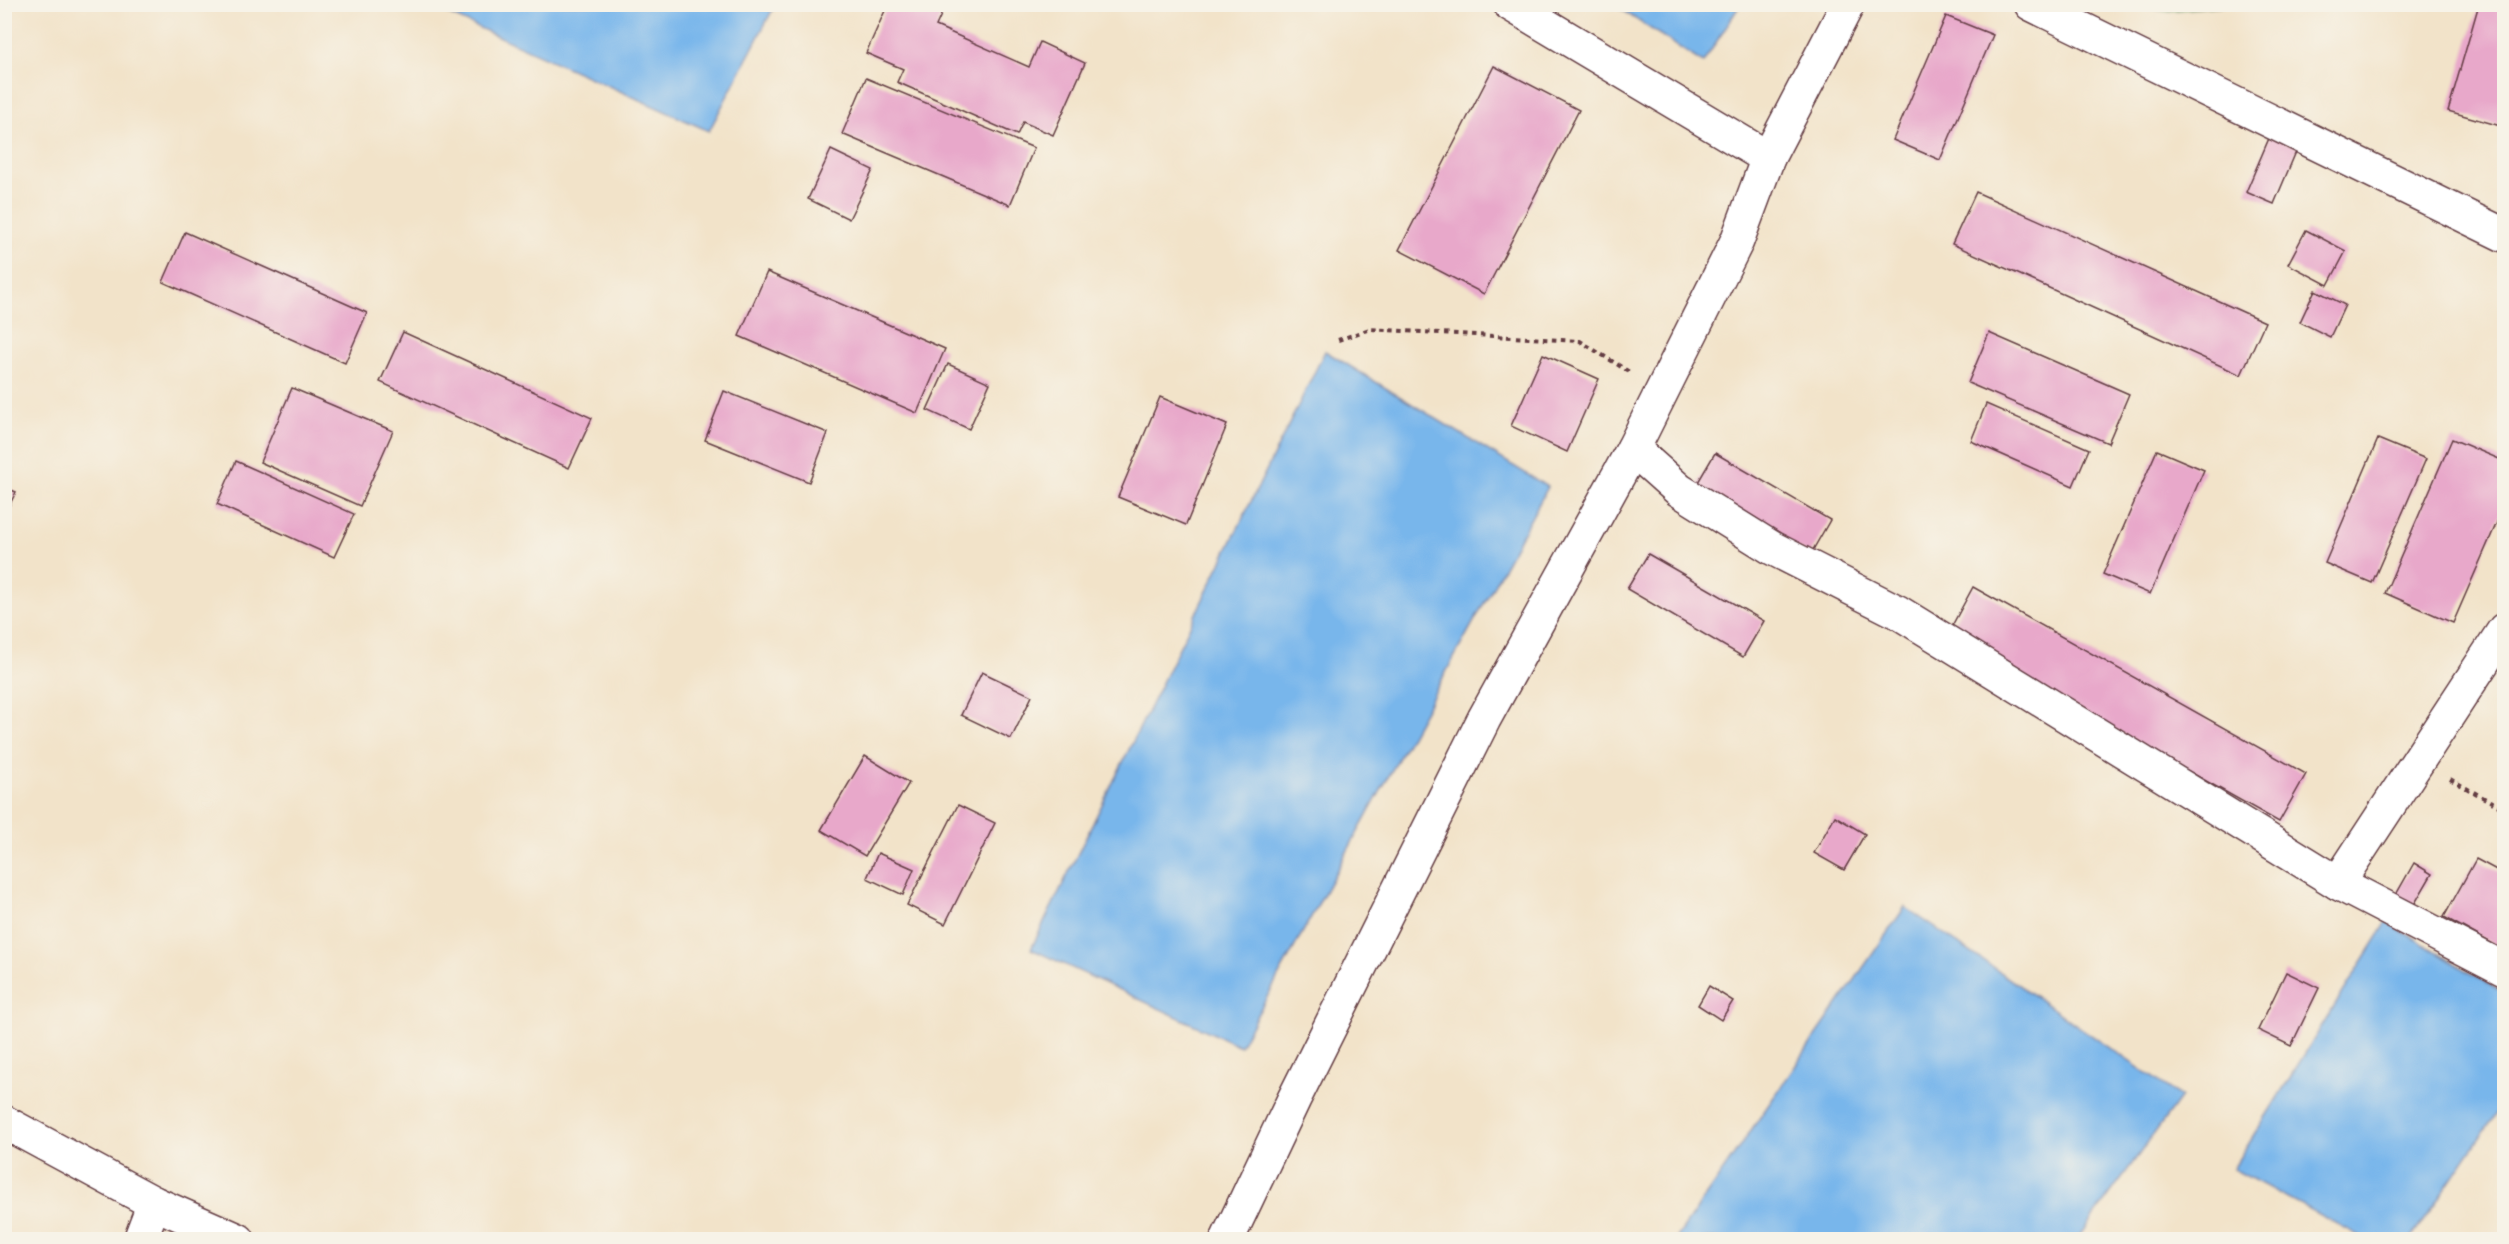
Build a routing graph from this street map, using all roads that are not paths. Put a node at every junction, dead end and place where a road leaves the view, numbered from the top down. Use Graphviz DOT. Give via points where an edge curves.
graph roads {
  1 [pos="1510,4"];
  2 [pos="1848,4"];
  3 [pos="2031,4"];
  4 [pos="1768,158"];
  5 [pos="2505,235"];
  6 [pos="1633,449"];
  7 [pos="2505,630"];
  8 [pos="2338,883"];
  9 [pos="2505,969"];
  10 [pos="4,1122"];
  11 [pos="154,1203"];
  12 [pos="140,1239"];
  13 [pos="238,1239"];
  14 [pos="1227,1239"];
  1 -- 4 [label="street"];
  2 -- 4 [label="street"];
  3 -- 5 [label="street"];
  4 -- 6 [label="street" via="1737,241"];
  6 -- 8 [label="street" via="1679,490 1762,542 1898,612"];
  6 -- 14 [label="street" via="1484,719"];
  7 -- 8 [label="street"];
  8 -- 9 [label="street"];
  10 -- 11 [label="street"];
  11 -- 12 [label="street"];
  11 -- 13 [label="street"];
}
